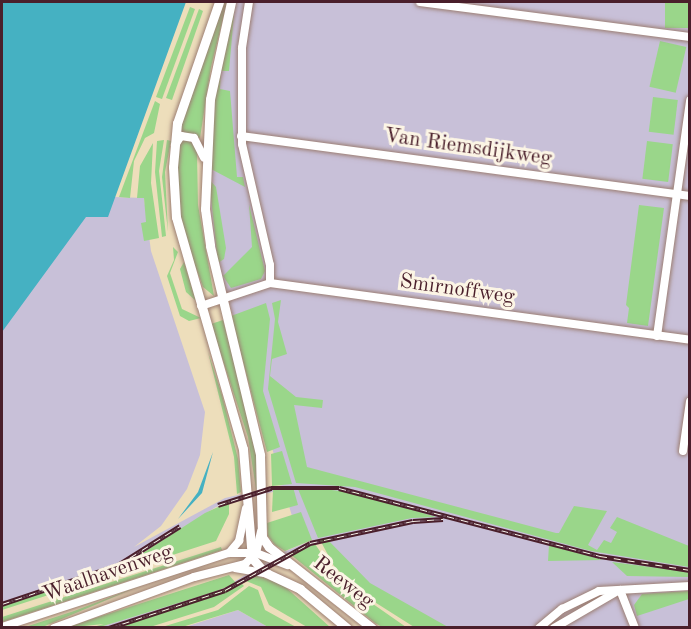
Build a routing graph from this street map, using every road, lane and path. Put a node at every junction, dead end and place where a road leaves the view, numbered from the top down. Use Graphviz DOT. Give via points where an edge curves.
graph roads {
  1 [pos="219,2"];
  2 [pos="231,2"];
  3 [pos="249,2"];
  4 [pos="420,2"];
  5 [pos="690,37"];
  6 [pos="690,100"];
  7 [pos="242,136"];
  8 [pos="173,150"];
  9 [pos="204,158"];
  10 [pos="677,194"];
  11 [pos="690,196"];
  12 [pos="270,283"];
  13 [pos="222,299"];
  14 [pos="201,306"];
  15 [pos="657,336"];
  16 [pos="690,340"];
  17 [pos="690,401"];
  18 [pos="683,451"];
  19 [pos="248,481"];
  20 [pos="261,528"];
  21 [pos="231,552"];
  22 [pos="252,553"];
  23 [pos="291,566"];
  24 [pos="238,567"];
  25 [pos="271,575"];
  26 [pos="690,586"];
  27 [pos="620,590"];
  28 [pos="2,627"];
  29 [pos="54,627"];
  30 [pos="347,627"];
  31 [pos="372,627"];
  32 [pos="539,627"];
  33 [pos="554,627"];
  34 [pos="635,627"];
  1 -- 8 [label="main road" via="182,101"];
  2 -- 9 [label="main road" via="214,70"];
  3 -- 7 [label="street" via="242,48"];
  4 -- 5 [label="street"];
  6 -- 10 [label="street"];
  7 -- 10 [label="street, Van Riemsdijkweg"];
  7 -- 12 [label="street" via="270,265"];
  8 -- 9 [label="street" via="177,139 189,136"];
  8 -- 14 [label="main road" via="176,217"];
  9 -- 13 [label="main road" via="208,240"];
  10 -- 11 [label="street, Van Riemsdijkweg"];
  10 -- 15 [label="street"];
  12 -- 13 [label="street, Smirnoffweg"];
  12 -- 15 [label="street, Smirnoffweg"];
  13 -- 14 [label="street, Smirnoffweg"];
  13 -- 20 [label="main road" via="261,455"];
  14 -- 19 [label="main road" via="243,449"];
  15 -- 16 [label="street, Smirnoffweg"];
  17 -- 18 [label="street"];
  19 -- 21 [label="street" via="243,527"];
  19 -- 22 [label="main road"];
  20 -- 22 [label="street"];
  20 -- 23 [label="main road, Reeweg" via="263,540"];
  21 -- 22 [label="street, Reeweg"];
  21 -- 28 [label="street, Waalhavenweg"];
  22 -- 23 [label="street, Reeweg"];
  22 -- 24 [label="street"];
  22 -- 25 [label="main road, Reeweg"];
  23 -- 31 [label="main road, Reeweg"];
  24 -- 25 [label="street, Reeweg"];
  24 -- 29 [label="street, Waalhavenweg" via="225,568"];
  25 -- 30 [label="main road, Reeweg" via="300,589"];
  26 -- 27 [label="street"];
  27 -- 32 [label="street" via="600,591 578,600"];
  27 -- 33 [label="street"];
  27 -- 34 [label="street"];
}
